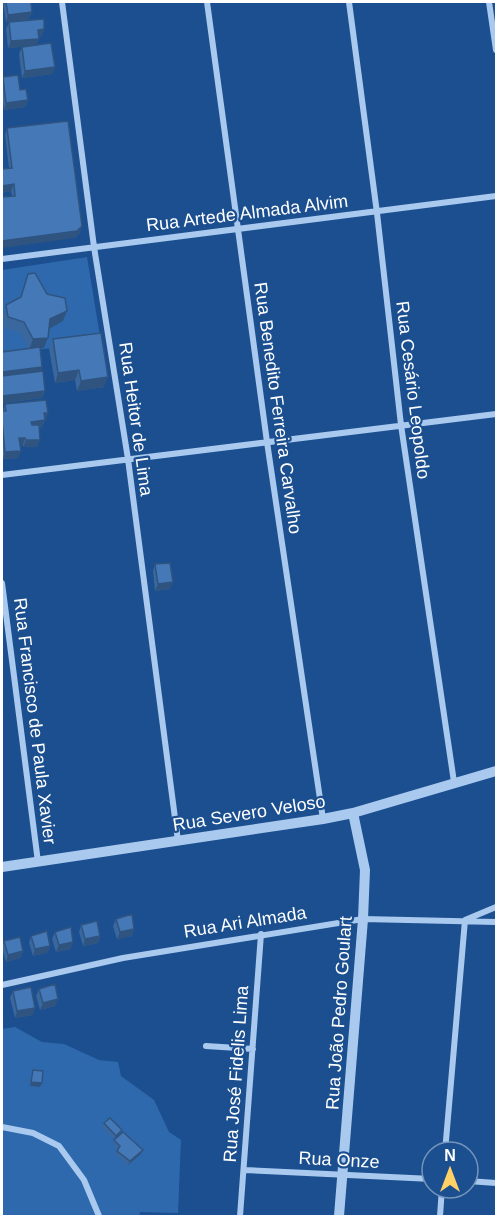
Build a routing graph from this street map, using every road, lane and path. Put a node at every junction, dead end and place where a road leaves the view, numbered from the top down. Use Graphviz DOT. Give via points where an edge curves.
graph roads {
  1 [pos="62,2"];
  2 [pos="207,2"];
  3 [pos="349,2"];
  4 [pos="489,2"];
  5 [pos="496,50"];
  6 [pos="496,196"];
  7 [pos="377,213"];
  8 [pos="238,230"];
  9 [pos="94,246"];
  10 [pos="2,260"];
  11 [pos="496,414"];
  12 [pos="401,425"];
  13 [pos="267,442"];
  14 [pos="128,459"];
  15 [pos="2,475"];
  16 [pos="2,583"];
  17 [pos="496,771"];
  18 [pos="454,782"];
  19 [pos="353,813"];
  20 [pos="323,819"];
  21 [pos="178,842"];
  22 [pos="38,862"];
  23 [pos="2,867"];
  24 [pos="496,907"];
  25 [pos="363,919"];
  26 [pos="465,920"];
  27 [pos="496,922"];
  28 [pos="261,934"];
  29 [pos="2,985"];
  30 [pos="206,1046"];
  31 [pos="253,1049"];
  32 [pos="2,1127"];
  33 [pos="446,1140"];
  34 [pos="244,1170"];
  35 [pos="342,1175"];
  36 [pos="420,1178"];
  37 [pos="480,1182"];
  38 [pos="496,1183"];
  39 [pos="441,1200"];
  40 [pos="99,1216"];
  41 [pos="240,1216"];
  42 [pos="339,1216"];
  43 [pos="440,1216"];
  1 -- 9 [label="street, Rua Heitor de Lima"];
  2 -- 8 [label="street, Rua Benedito Ferreira Carvalho"];
  3 -- 7 [label="street, Rua Cesário Leopoldo"];
  4 -- 5 [label="street"];
  6 -- 7 [label="street, Rua Artede Almada Alvim"];
  7 -- 8 [label="street, Rua Artede Almada Alvim"];
  7 -- 12 [label="street, Rua Cesário Leopoldo"];
  8 -- 9 [label="street, Rua Artede Almada Alvim"];
  8 -- 13 [label="street, Rua Benedito Ferreira Carvalho"];
  9 -- 10 [label="street, Rua Artede Almada Alvim"];
  9 -- 14 [label="street, Rua Heitor de Lima"];
  11 -- 12 [label="street"];
  12 -- 13 [label="street"];
  12 -- 18 [label="street, Rua Cesário Leopoldo"];
  13 -- 14 [label="street"];
  13 -- 20 [label="street, Rua Benedito Ferreira Carvalho"];
  14 -- 15 [label="street"];
  14 -- 21 [label="street, Rua Heitor de Lima"];
  16 -- 22 [label="street, Rua Francisco de Paula Xavier"];
  17 -- 18 [label="street, Rua Severo Veloso"];
  18 -- 19 [label="street, Rua Severo Veloso"];
  19 -- 20 [label="street, Rua Severo Veloso"];
  19 -- 25 [label="street, Rua João Pedro Goulart" via="365,870"];
  20 -- 21 [label="street, Rua Severo Veloso"];
  21 -- 22 [label="street, Rua Severo Veloso"];
  22 -- 23 [label="street, Rua Severo Veloso"];
  24 -- 26 [label="street"];
  25 -- 26 [label="street, Rua Ari Almada"];
  25 -- 28 [label="street, Rua Ari Almada"];
  25 -- 35 [label="street, Rua João Pedro Goulart"];
  26 -- 27 [label="street, Rua Ari Almada"];
  26 -- 33 [label="street"];
  28 -- 29 [label="street, Rua Ari Almada" via="123,957"];
  28 -- 31 [label="street, Rua José Fidelis Lima"];
  30 -- 31 [label="street"];
  31 -- 34 [label="street, Rua José Fidelis Lima"];
  32 -- 40 [label="street" via="33,1133 59,1146 84,1180"];
  34 -- 35 [label="street, Rua Onze"];
  34 -- 41 [label="street, Rua José Fidelis Lima"];
  35 -- 36 [label="street, Rua Onze"];
  35 -- 42 [label="street, Rua João Pedro Goulart"];
  37 -- 38 [label="street"];
  39 -- 43 [label="street"];
}
